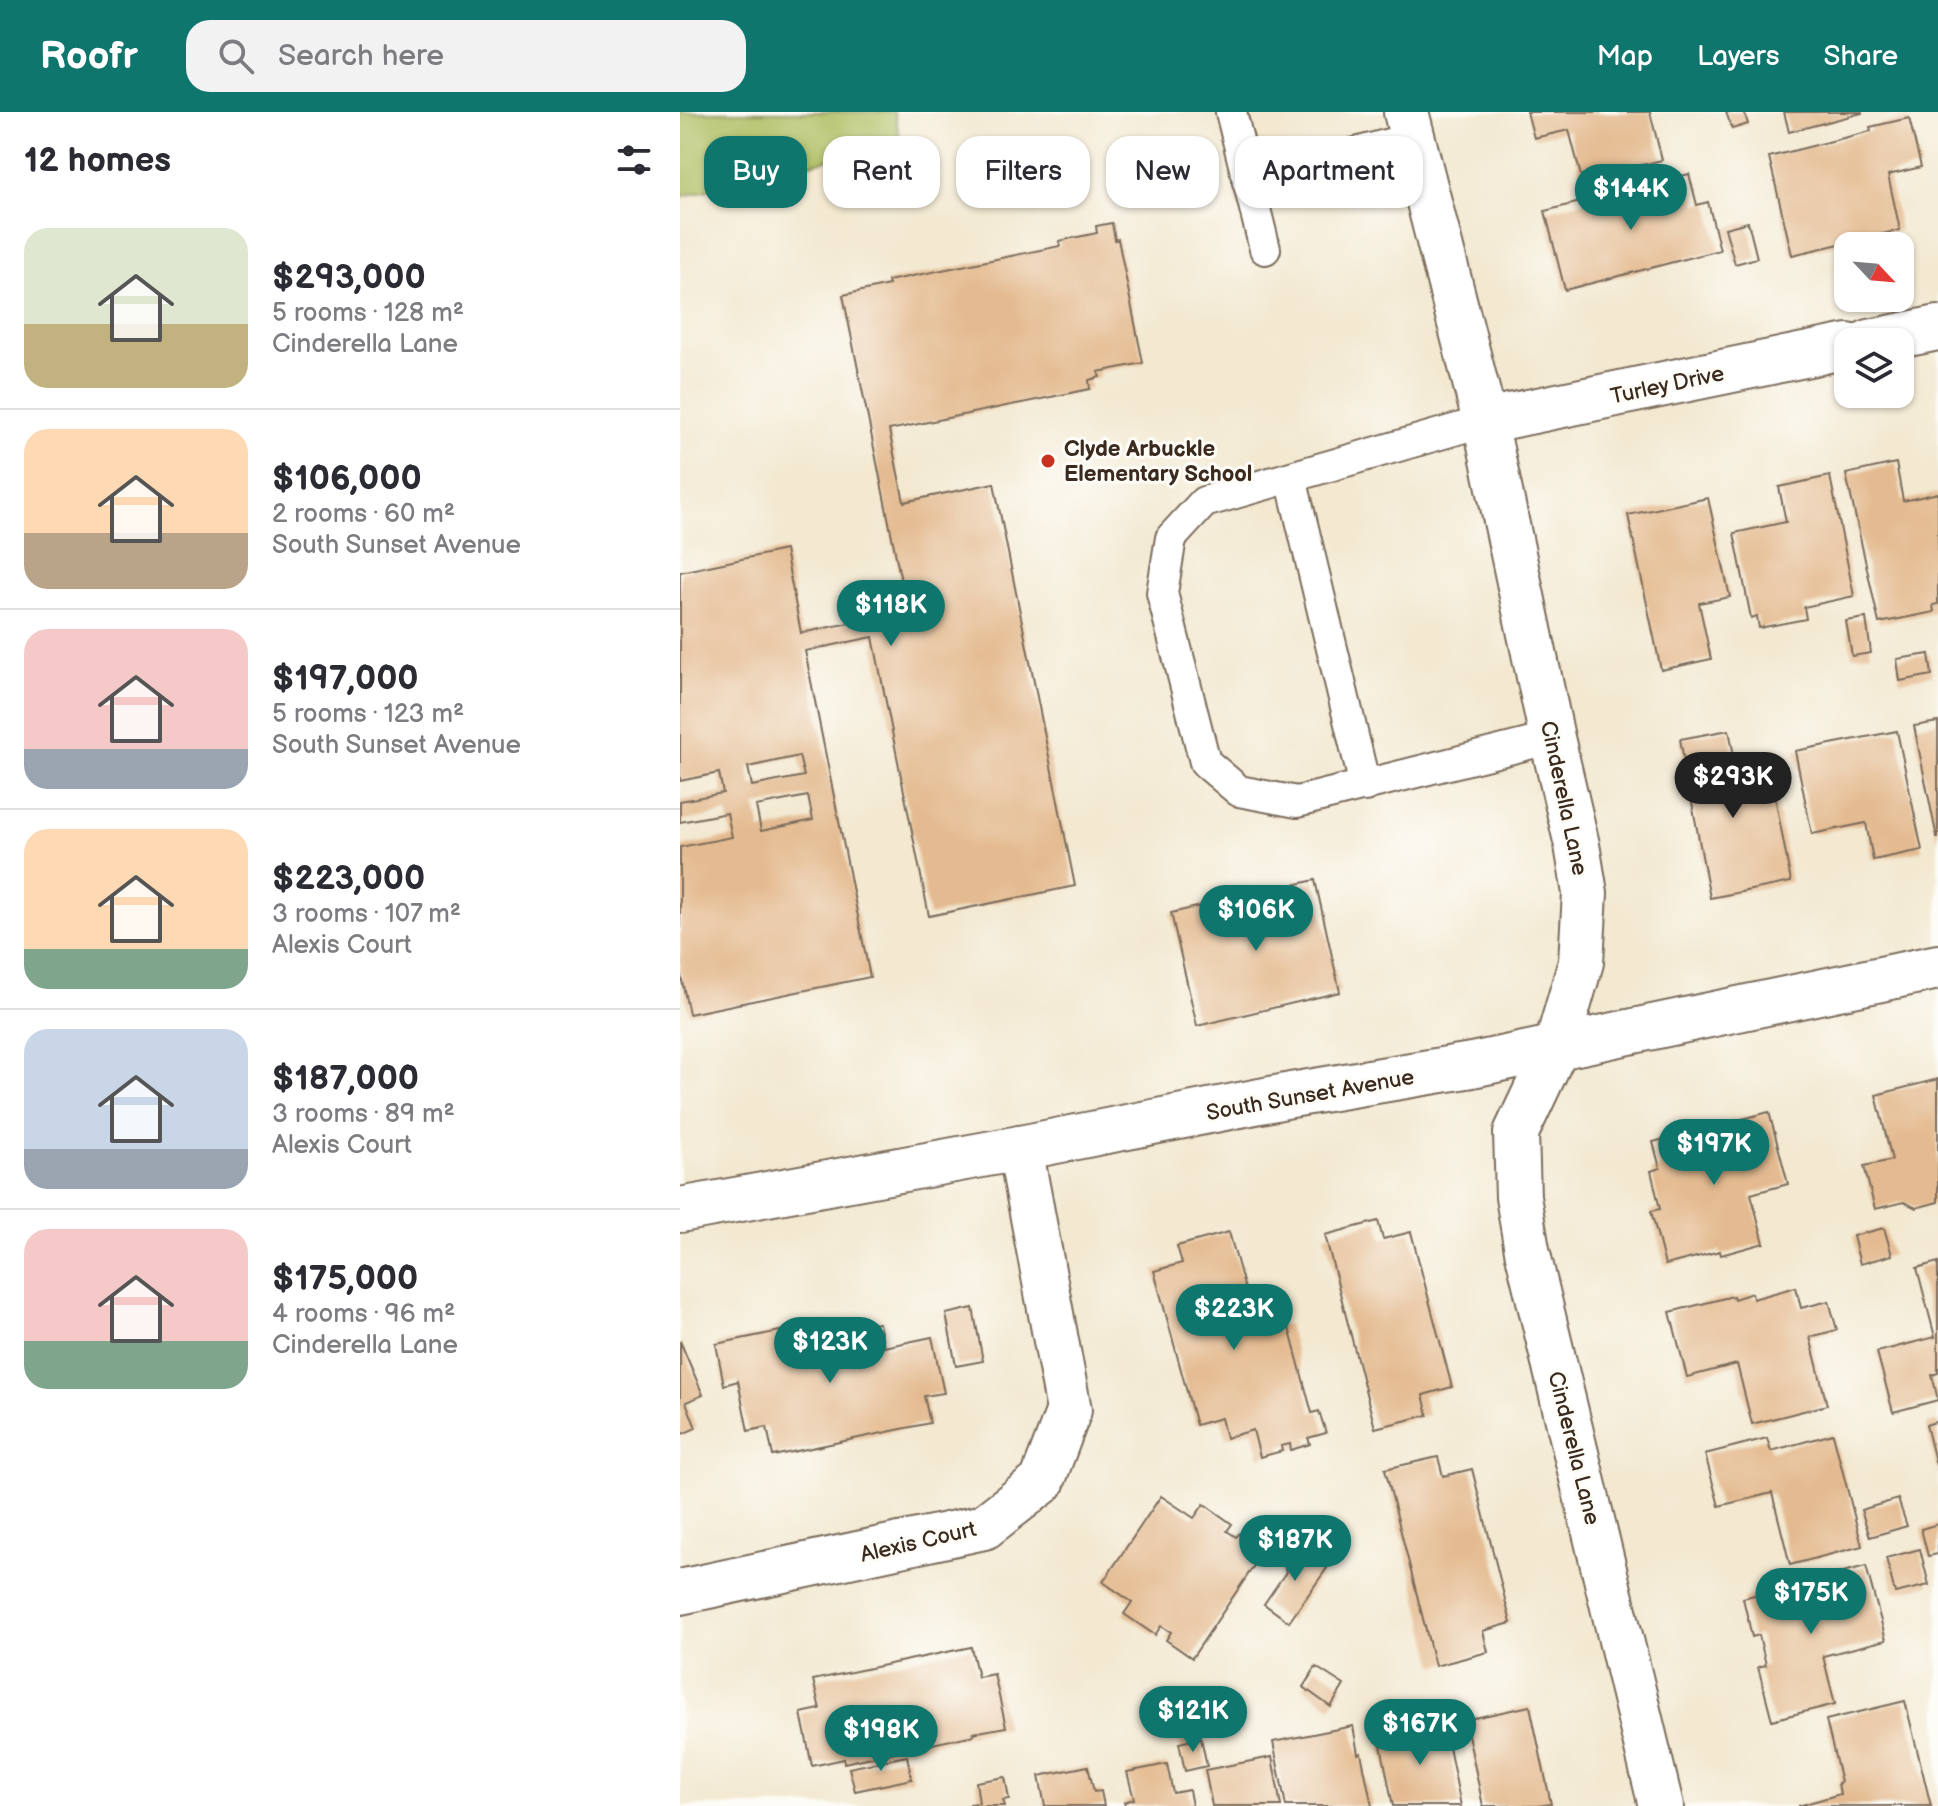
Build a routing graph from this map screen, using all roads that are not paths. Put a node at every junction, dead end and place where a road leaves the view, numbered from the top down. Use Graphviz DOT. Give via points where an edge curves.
graph roads {
  1 [pos="1231,112"];
  2 [pos="1409,125"];
  3 [pos="1237,136"];
  4 [pos="1378,136"];
  5 [pos="1255,208"];
  6 [pos="1265,249"];
  7 [pos="1938,328"];
  8 [pos="1914,333"];
  9 [pos="1834,349"];
  10 [pos="1485,421"];
  11 [pos="1291,478"];
  12 [pos="1552,738"];
  13 [pos="1365,786"];
  14 [pos="1938,967"];
  15 [pos="1556,1048"];
  16 [pos="1020,1148"];
  17 [pos="680,1210"];
  18 [pos="680,1592"];
  19 [pos="1661,1806"];
  1 -- 3 [label="lane"];
  2 -- 4 [label="lane"];
  2 -- 10 [label="street, Cinderella Lane"];
  5 -- 6 [label="lane"];
  7 -- 8 [label="street"];
  9 -- 10 [label="street, Turley Drive"];
  10 -- 11 [label="lane"];
  10 -- 12 [label="street, Cinderella Lane"];
  11 -- 13 [label="lane"];
  11 -- 13 [label="lane" via="1204,502 1171,538 1162,593 1205,762 1239,791 1297,802"];
  12 -- 13 [label="lane"];
  12 -- 15 [label="street, Cinderella Lane" via="1585,893 1581,962"];
  14 -- 15 [label="street, South Sunset Avenue"];
  15 -- 16 [label="street, South Sunset Avenue"];
  15 -- 19 [label="street, Cinderella Lane" via="1516,1133 1518,1197"];
  16 -- 17 [label="street, South Sunset Avenue"];
  16 -- 18 [label="street, Alexis Court" via="1069,1410 1042,1482 984,1527"];
}
